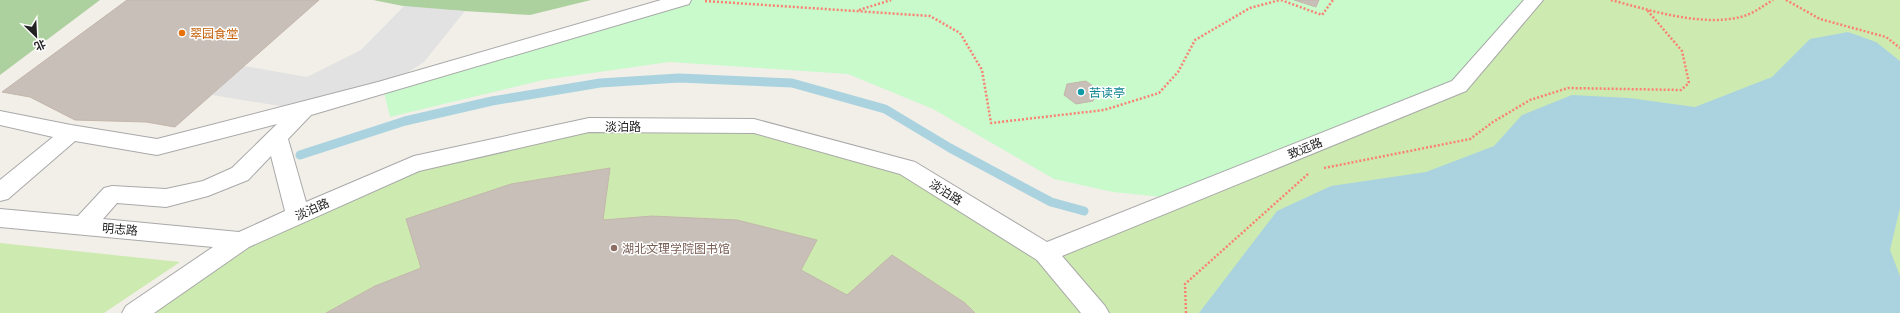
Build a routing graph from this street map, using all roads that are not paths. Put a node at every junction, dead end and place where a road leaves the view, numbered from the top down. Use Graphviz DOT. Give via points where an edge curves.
graph roads {
  1 [pos="682,0"];
  2 [pos="1534,0"];
  3 [pos="304,110"];
  4 [pos="0,118"];
  5 [pos="71,133"];
  6 [pos="277,137"];
  7 [pos="0,193"];
  8 [pos="298,215"];
  9 [pos="0,218"];
  10 [pos="83,226"];
  11 [pos="241,241"];
  12 [pos="1045,253"];
  13 [pos="135,313"];
  14 [pos="1096,313"];
  1 -- 3 [label="street"];
  2 -- 12 [label="street, 致远路" via="1460,86"];
  3 -- 5 [label="street" via="157,147"];
  3 -- 6 [label="street"];
  4 -- 5 [label="street"];
  5 -- 7 [label="street"];
  6 -- 8 [label="street"];
  6 -- 10 [label="street" via="240,174 208,188 166,198 112,194"];
  8 -- 11 [label="street, 淡泊路"];
  8 -- 12 [label="street, 淡泊路" via="414,164 589,125 754,126 907,168"];
  9 -- 10 [label="street, 明志路"];
  10 -- 11 [label="street, 明志路"];
  11 -- 13 [label="street, 淡泊路"];
  12 -- 14 [label="street, 淡泊路"];
}
